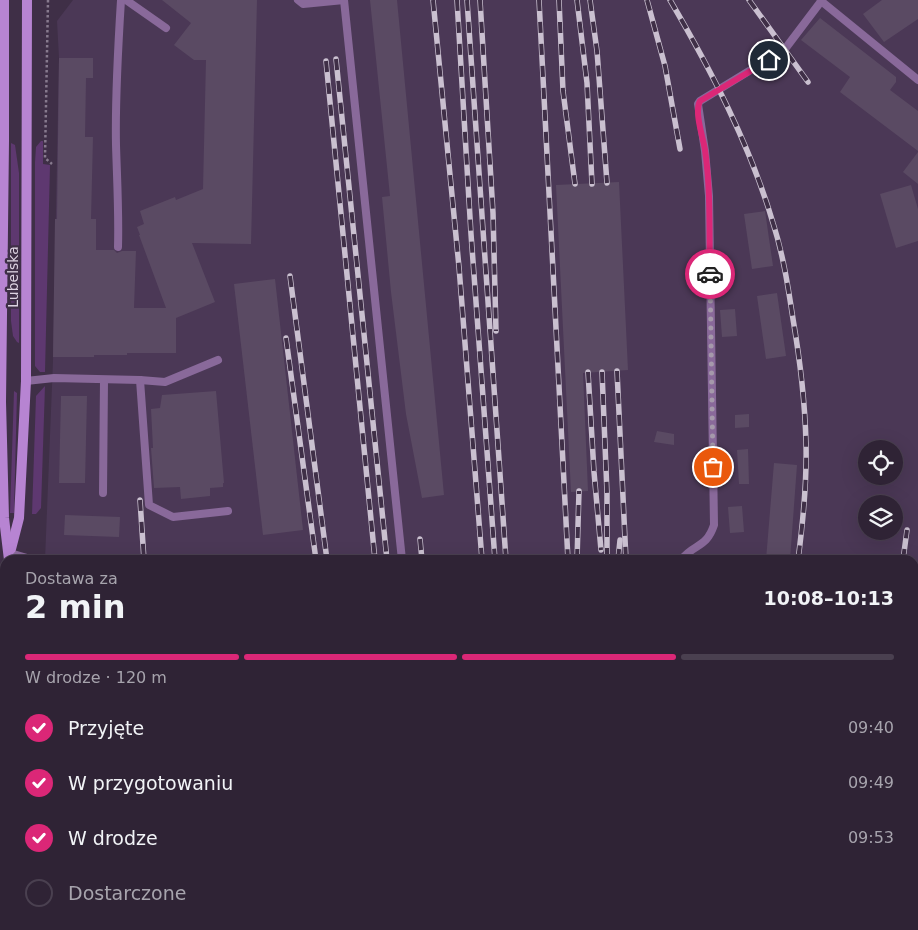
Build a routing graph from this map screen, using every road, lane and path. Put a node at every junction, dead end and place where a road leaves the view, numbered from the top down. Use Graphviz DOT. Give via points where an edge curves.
graph roads {
  1 [pos="4,0"];
  2 [pos="27,0"];
  3 [pos="48,0"];
  4 [pos="121,0"];
  5 [pos="126,0"];
  6 [pos="298,0"];
  7 [pos="344,0"];
  8 [pos="821,0"];
  9 [pos="166,28"];
  10 [pos="918,80"];
  11 [pos="2,140"];
  12 [pos="52,164"];
  13 [pos="118,247"];
  14 [pos="218,360"];
  15 [pos="104,380"];
  16 [pos="140,380"];
  17 [pos="26,381"];
  18 [pos="0,402"];
  19 [pos="103,493"];
  20 [pos="228,511"];
  21 [pos="10,555"];
  22 [pos="10,555"];
  23 [pos="401,555"];
  24 [pos="686,555"];
  1 -- 11 [label="street, Lubelska"];
  2 -- 17 [label="street, Lubelska"];
  3 -- 12 [label="path" via="45,158"];
  4 -- 13 [label="lane" via="116,133"];
  5 -- 9 [label="lane"];
  6 -- 7 [label="lane" via="303,4"];
  7 -- 23 [label="lane"];
  8 -- 10 [label="lane"];
  8 -- 24 [label="lane" via="785,49 698,104 709,196 714,525 703,544"];
  11 -- 18 [label="street, Lubelska"];
  14 -- 16 [label="lane" via="165,382"];
  15 -- 16 [label="lane"];
  15 -- 17 [label="lane" via="54,378"];
  15 -- 19 [label="lane"];
  16 -- 20 [label="lane" via="149,506 173,517"];
  17 -- 21 [label="street, Lubelska" via="19,518"];
  18 -- 22 [label="street, Lubelska" via="4,518"];
}
